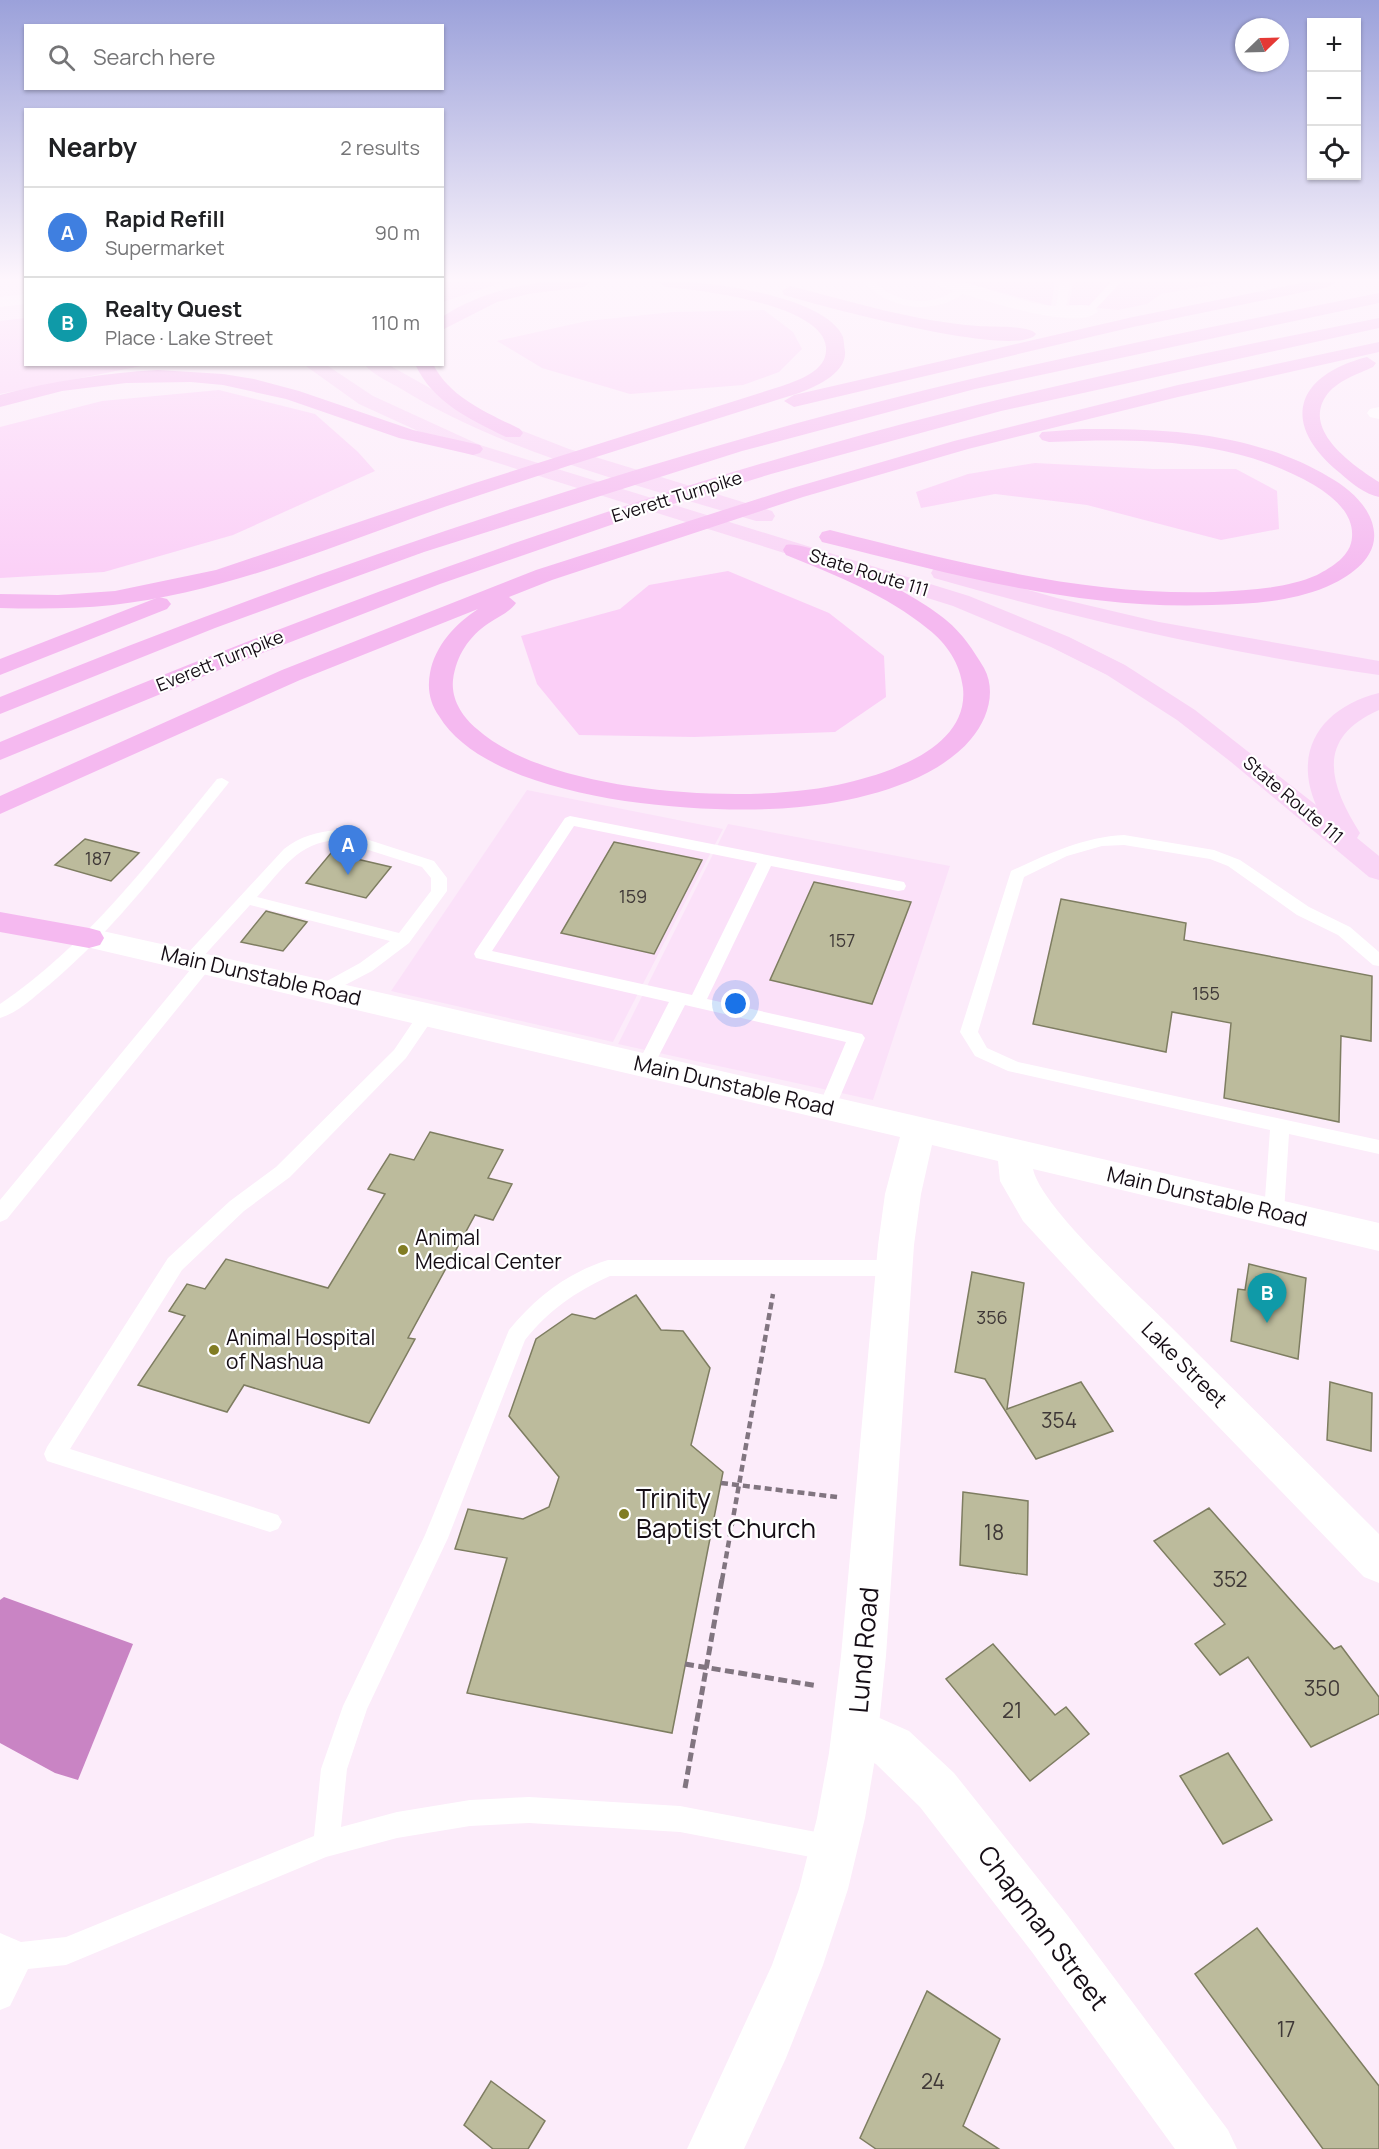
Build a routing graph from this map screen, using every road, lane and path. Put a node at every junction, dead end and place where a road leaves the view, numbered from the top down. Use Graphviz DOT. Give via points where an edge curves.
graph roads {
  1 [pos="92,382"];
  2 [pos="232,382"];
  3 [pos="340,382"];
  4 [pos="403,382"];
  5 [pos="433,382"];
  6 [pos="807,382"];
  7 [pos="875,382"];
  8 [pos="981,382"];
  9 [pos="1097,382"];
  10 [pos="1218,382"];
  11 [pos="1328,382"];
  12 [pos="0,401"];
  13 [pos="513,433"];
  14 [pos="473,448"];
  15 [pos="929,454"];
  16 [pos="566,461"];
  17 [pos="1379,491"];
  18 [pos="786,523"];
  19 [pos="657,538"];
  20 [pos="811,539"];
  21 [pos="253,567"];
  22 [pos="0,601"];
  23 [pos="0,668"];
  24 [pos="1379,668"];
  25 [pos="1379,701"];
  26 [pos="0,706"];
  27 [pos="0,752"];
  28 [pos="222,782"];
  29 [pos="0,806"];
  30 [pos="766,860"];
  31 [pos="1379,870"];
  32 [pos="898,886"];
  33 [pos="246,899"];
  34 [pos="0,922"];
  35 [pos="89,938"];
  36 [pos="403,939"];
  37 [pos="198,961"];
  38 [pos="1379,961"];
  39 [pos="324,990"];
  40 [pos="688,1000"];
  41 [pos="0,1012"];
  42 [pos="427,1014"];
  43 [pos="646,1065"];
  44 [pos="827,1108"];
  45 [pos="1280,1127"];
  46 [pos="919,1129"];
  47 [pos="1379,1147"];
  48 [pos="1016,1152"];
  49 [pos="1274,1212"];
  50 [pos="0,1214"];
  51 [pos="1379,1237"];
  52 [pos="778,1266"];
  53 [pos="894,1268"];
  54 [pos="721,1483"];
  55 [pos="738,1485"];
  56 [pos="876,1502"];
  57 [pos="270,1522"];
  58 [pos="1379,1563"];
  59 [pos="685,1664"];
  60 [pos="706,1667"];
  61 [pos="858,1712"];
  62 [pos="690,1752"];
  63 [pos="327,1844"];
  64 [pos="834,1848"];
  65 [pos="10,1952"];
  66 [pos="0,1996"];
  67 [pos="715,2149"];
  68 [pos="1209,2149"];
  1 -- 12 [label="highway"];
  2 -- 14 [label="highway" via="274,390 408,434"];
  3 -- 14 [label="main road, State Route 111" via="366,399"];
  4 -- 13 [label="main road"];
  5 -- 13 [label="highway"];
  6 -- 16 [label="highway"];
  7 -- 16 [label="highway"];
  8 -- 26 [label="highway, Everett Turnpike" via="716,451 507,516 195,628"];
  9 -- 27 [label="highway, Everett Turnpike" via="862,441 540,541 208,664"];
  10 -- 15 [label="highway"];
  11 -- 17 [label="highway" via="1312,400 1313,432 1343,467"];
  13 -- 18 [label="main road"];
  14 -- 20 [label="main road, State Route 111"];
  15 -- 19 [label="highway"];
  15 -- 20 [label="highway" via="990,442 1061,435 1135,435 1224,445 1285,462 1332,487 1356,512 1363,543 1342,570 1305,586 1261,596 1179,600 1108,596 1040,586"];
  16 -- 21 [label="highway"];
  19 -- 20 [label="highway" via="509,601 466,628 445,658 439,682 445,709 462,732 506,760 558,779 621,792 692,800 761,801 838,793 886,782 934,758 961,735 975,710 976,683 966,658 945,632 903,600 861,578"];
  19 -- 29 [label="highway" via="533,578 389,634"];
  20 -- 24 [label="main road, State Route 111" via="1115,620 1256,649"];
  20 -- 31 [label="main road, State Route 111" via="1040,632 1116,670 1212,734"];
  21 -- 22 [label="highway" via="130,596 62,602"];
  21 -- 23 [label="highway"];
  25 -- 31 [label="main road" via="1350,714 1332,729 1323,744 1319,768 1321,785 1333,814"];
  28 -- 35 [label="lane"];
  30 -- 32 [label="lane"];
  30 -- 40 [label="lane"];
  30 -- 40 [label="lane" via="570,821 482,954"];
  33 -- 36 [label="lane"];
  33 -- 36 [label="lane" via="304,841 338,835 412,857 428,864 439,878 439,891"];
  33 -- 37 [label="lane"];
  34 -- 35 [label="highway"];
  35 -- 37 [label="street, Main Dunstable Road"];
  35 -- 41 [label="lane" via="49,977"];
  36 -- 39 [label="lane" via="366,967"];
  37 -- 39 [label="street, Main Dunstable Road"];
  37 -- 50 [label="lane"];
  38 -- 45 [label="lane" via="1344,931 1303,910 1234,863 1214,855 1124,840 1101,841 1062,853 1017,874 969,1032 981,1052 1014,1067"];
  39 -- 42 [label="street, Main Dunstable Road"];
  40 -- 43 [label="lane"];
  40 -- 44 [label="lane" via="856,1038"];
  42 -- 43 [label="street, Main Dunstable Road"];
  42 -- 57 [label="lane" via="400,1054 282,1172 237,1206 175,1264 55,1454"];
  43 -- 44 [label="street, Main Dunstable Road"];
  44 -- 46 [label="street, Main Dunstable Road"];
  45 -- 47 [label="lane"];
  45 -- 49 [label="lane"];
  46 -- 48 [label="street, Main Dunstable Road"];
  46 -- 53 [label="street, Lund Road" via="903,1194"];
  48 -- 49 [label="street, Main Dunstable Road"];
  48 -- 58 [label="street, Lake Street" via="1018,1181 1036,1211"];
  49 -- 51 [label="street, Main Dunstable Road"];
  52 -- 53 [label="lane"];
  52 -- 55 [label="path"];
  52 -- 63 [label="lane" via="608,1268 565,1287 536,1310 516,1336 436,1538 356,1706 334,1769"];
  53 -- 56 [label="street, Lund Road"];
  54 -- 55 [label="path"];
  55 -- 56 [label="path"];
  55 -- 60 [label="path"];
  56 -- 61 [label="street, Lund Road"];
  59 -- 60 [label="path"];
  60 -- 61 [label="path"];
  60 -- 62 [label="path"];
  61 -- 64 [label="street, Lund Road"];
  61 -- 68 [label="street, Chapman Street" via="876,1737 917,1768 948,1804"];
  63 -- 64 [label="lane" via="397,1825 470,1813 529,1810 680,1819"];
  63 -- 65 [label="lane" via="66,1951"];
  64 -- 67 [label="street, Lund Road" via="809,1933 774,2024"];
  65 -- 66 [label="lane"];
}
